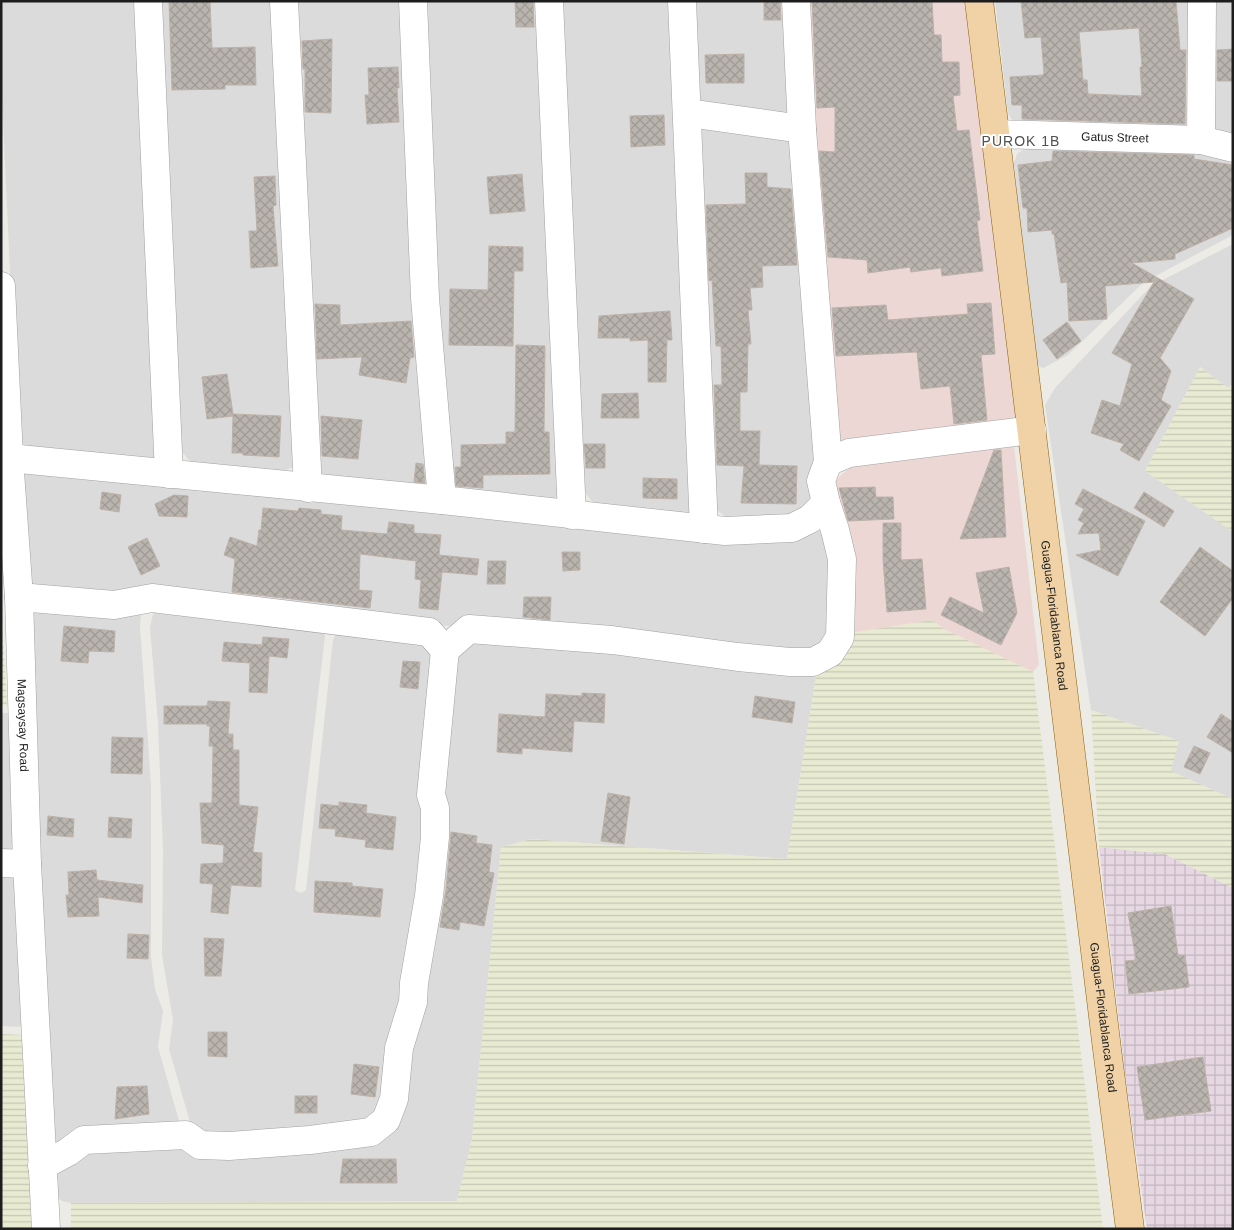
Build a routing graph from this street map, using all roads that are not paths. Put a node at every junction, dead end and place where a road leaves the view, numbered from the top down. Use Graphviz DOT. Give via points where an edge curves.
graph roads {
  1 [pos="148,1"];
  2 [pos="284,1"];
  3 [pos="413,1"];
  4 [pos="549,1"];
  5 [pos="682,1"];
  6 [pos="796,1"];
  7 [pos="979,1"];
  8 [pos="1202,1"];
  9 [pos="688,113"];
  10 [pos="802,129"];
  11 [pos="996,134"];
  12 [pos="1200,140"];
  13 [pos="1233,148"];
  14 [pos="1,286"];
  15 [pos="1032,430"];
  16 [pos="9,458"];
  17 [pos="828,462"];
  18 [pos="169,474"];
  19 [pos="308,488"];
  20 [pos="442,500"];
  21 [pos="826,503"];
  22 [pos="572,515"];
  23 [pos="704,529"];
  24 [pos="19,597"];
  25 [pos="444,650"];
  26 [pos="14,863"];
  27 [pos="42,1166"];
  28 [pos="46,1229"];
  29 [pos="1130,1229"];
  1 -- 18 [label="street"];
  2 -- 19 [label="street"];
  3 -- 20 [label="street" via="426,298"];
  4 -- 22 [label="street"];
  5 -- 9 [label="street"];
  6 -- 10 [label="street"];
  7 -- 11 [label="main road, Guagua-Floridablanca Road"];
  8 -- 12 [label="street"];
  9 -- 10 [label="street"];
  9 -- 23 [label="street"];
  10 -- 17 [label="street"];
  11 -- 12 [label="street, Gatus Street"];
  11 -- 15 [label="main road, Guagua-Floridablanca Road"];
  12 -- 13 [label="street, Gatus Street"];
  14 -- 16 [label="street, Magsaysay Road"];
  15 -- 17 [label="street" via="849,453"];
  15 -- 29 [label="main road, Guagua-Floridablanca Road"];
  16 -- 18 [label="street"];
  16 -- 24 [label="street, Magsaysay Road"];
  17 -- 21 [label="street" via="821,481"];
  18 -- 19 [label="street"];
  19 -- 20 [label="street"];
  20 -- 22 [label="street"];
  21 -- 23 [label="street" via="810,519 792,528"];
  21 -- 25 [label="street" via="842,559 840,637 830,653 813,662 738,657 612,640 469,629"];
  22 -- 23 [label="street"];
  24 -- 25 [label="street" via="114,605 152,598 429,632"];
  24 -- 26 [label="street, Magsaysay Road"];
  25 -- 27 [label="street" via="431,795 435,808 435,837 429,896 413,1002 399,1048 394,1100 386,1120 371,1132 229,1146 200,1145 186,1135 84,1140"];
  26 -- 27 [label="street, Magsaysay Road"];
  27 -- 28 [label="street, Magsaysay Road"];
}
